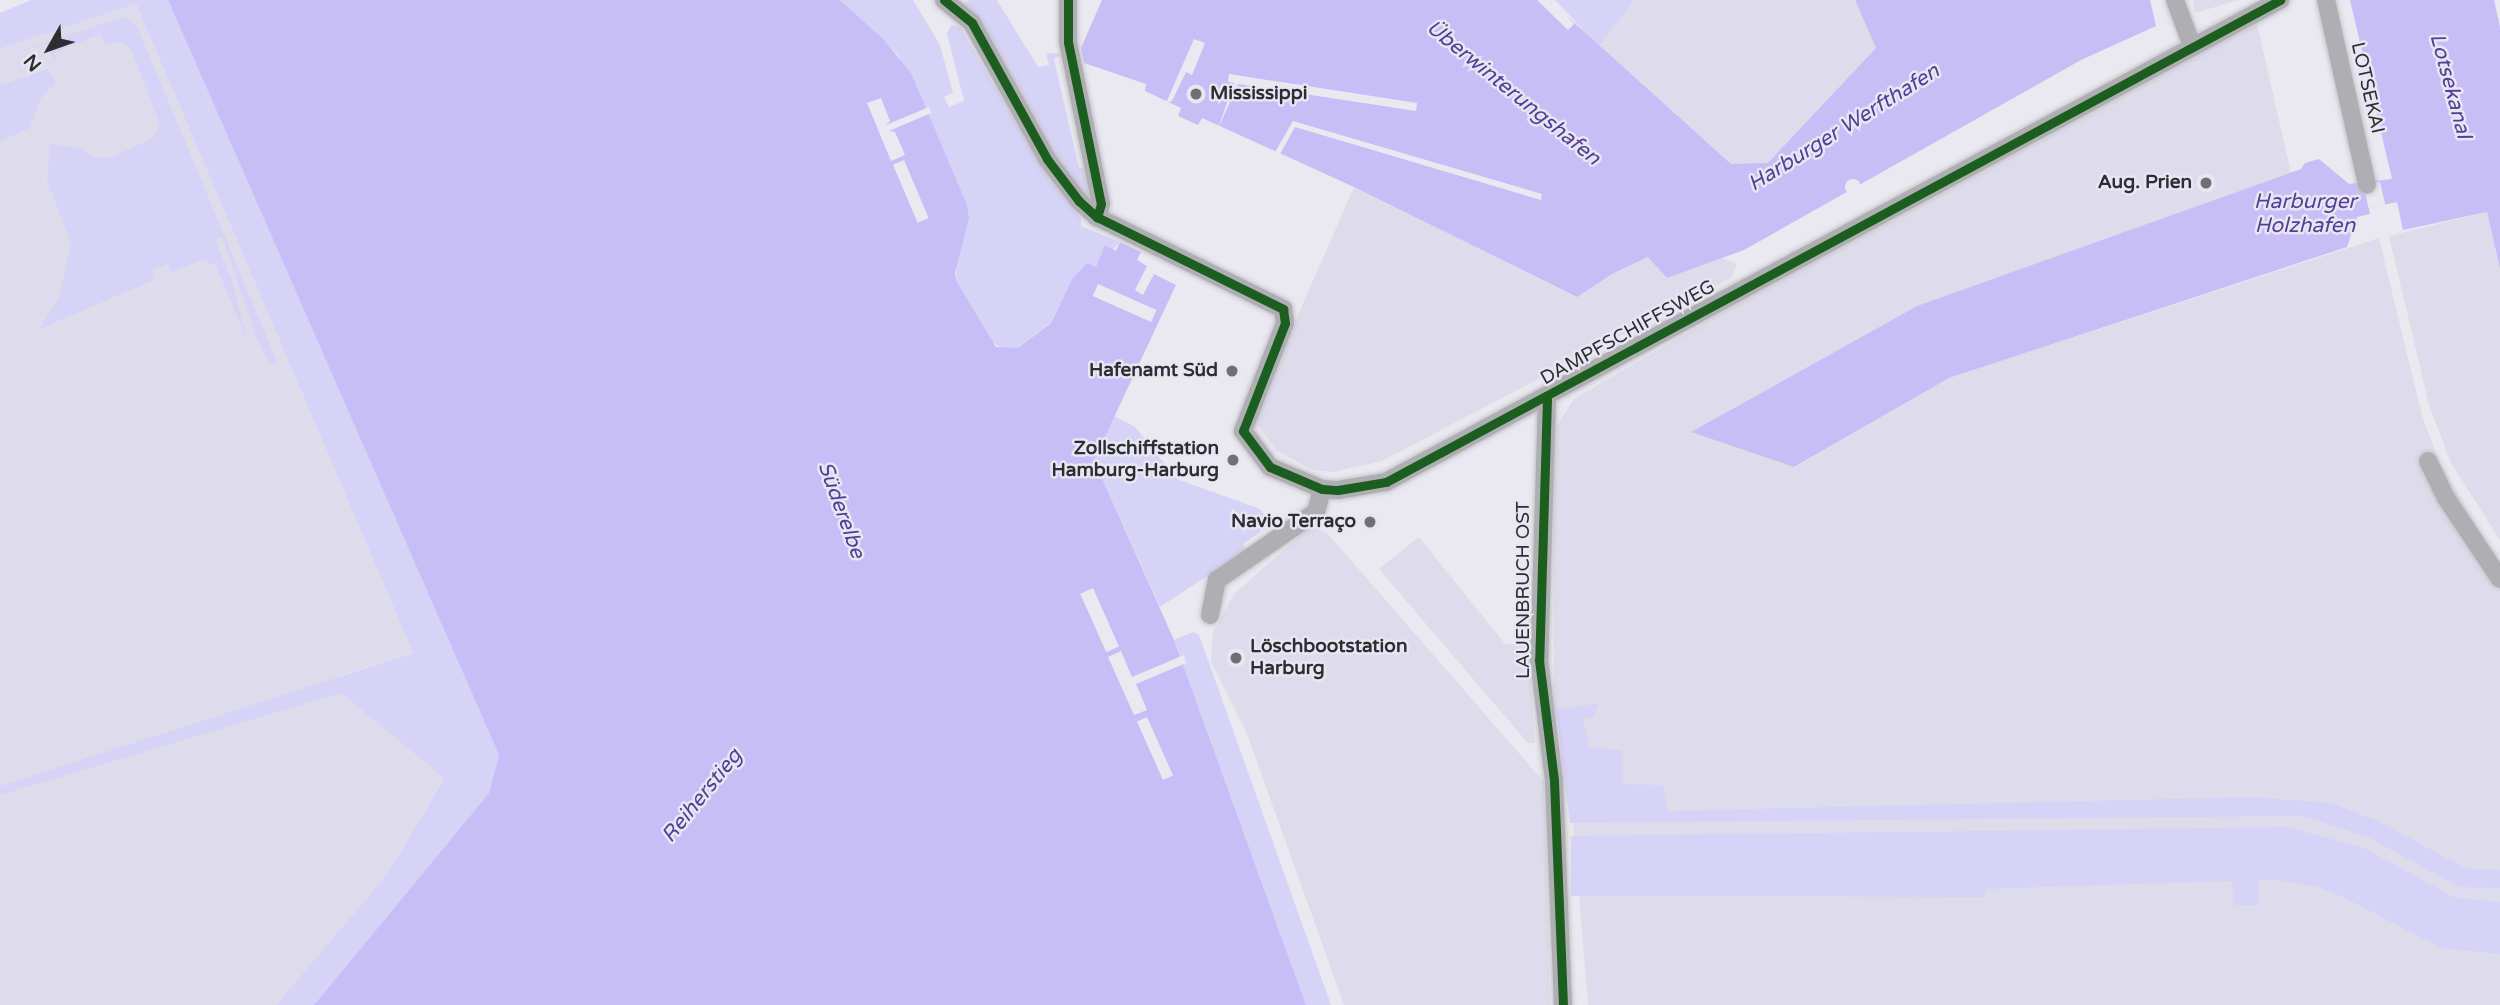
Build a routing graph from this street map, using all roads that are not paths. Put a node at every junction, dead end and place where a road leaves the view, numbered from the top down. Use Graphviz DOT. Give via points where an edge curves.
graph roads {
  1 [pos="944,0"];
  2 [pos="1068,0"];
  3 [pos="2175,0"];
  4 [pos="2280,0"];
  5 [pos="2326,0"];
  6 [pos="2192,46"];
  7 [pos="2367,184"];
  8 [pos="1097,217"];
  9 [pos="1547,398"];
  10 [pos="2428,461"];
  11 [pos="1322,489"];
  12 [pos="2500,579"];
  13 [pos="1210,615"];
  14 [pos="1563,1005"];
  1 -- 8 [label="street" via="972,23 1047,159 1068,189"];
  2 -- 8 [label="street" via="1070,54 1101,204"];
  3 -- 6 [label="street"];
  4 -- 6 [label="street, DAMPFSCHIFFSWEG"];
  5 -- 7 [label="street, LOTSEKAI"];
  6 -- 9 [label="street, DAMPFSCHIFFSWEG"];
  8 -- 11 [label="street, DAMPFSCHIFFSWEG" via="1285,312 1243,431 1270,467"];
  9 -- 11 [label="street, DAMPFSCHIFFSWEG" via="1386,482 1355,489"];
  9 -- 14 [label="street, LAUENBRUCH OST" via="1538,621 1554,781"];
  10 -- 12 [label="street" via="2446,498"];
  11 -- 13 [label="street" via="1316,512 1217,580"];
}
